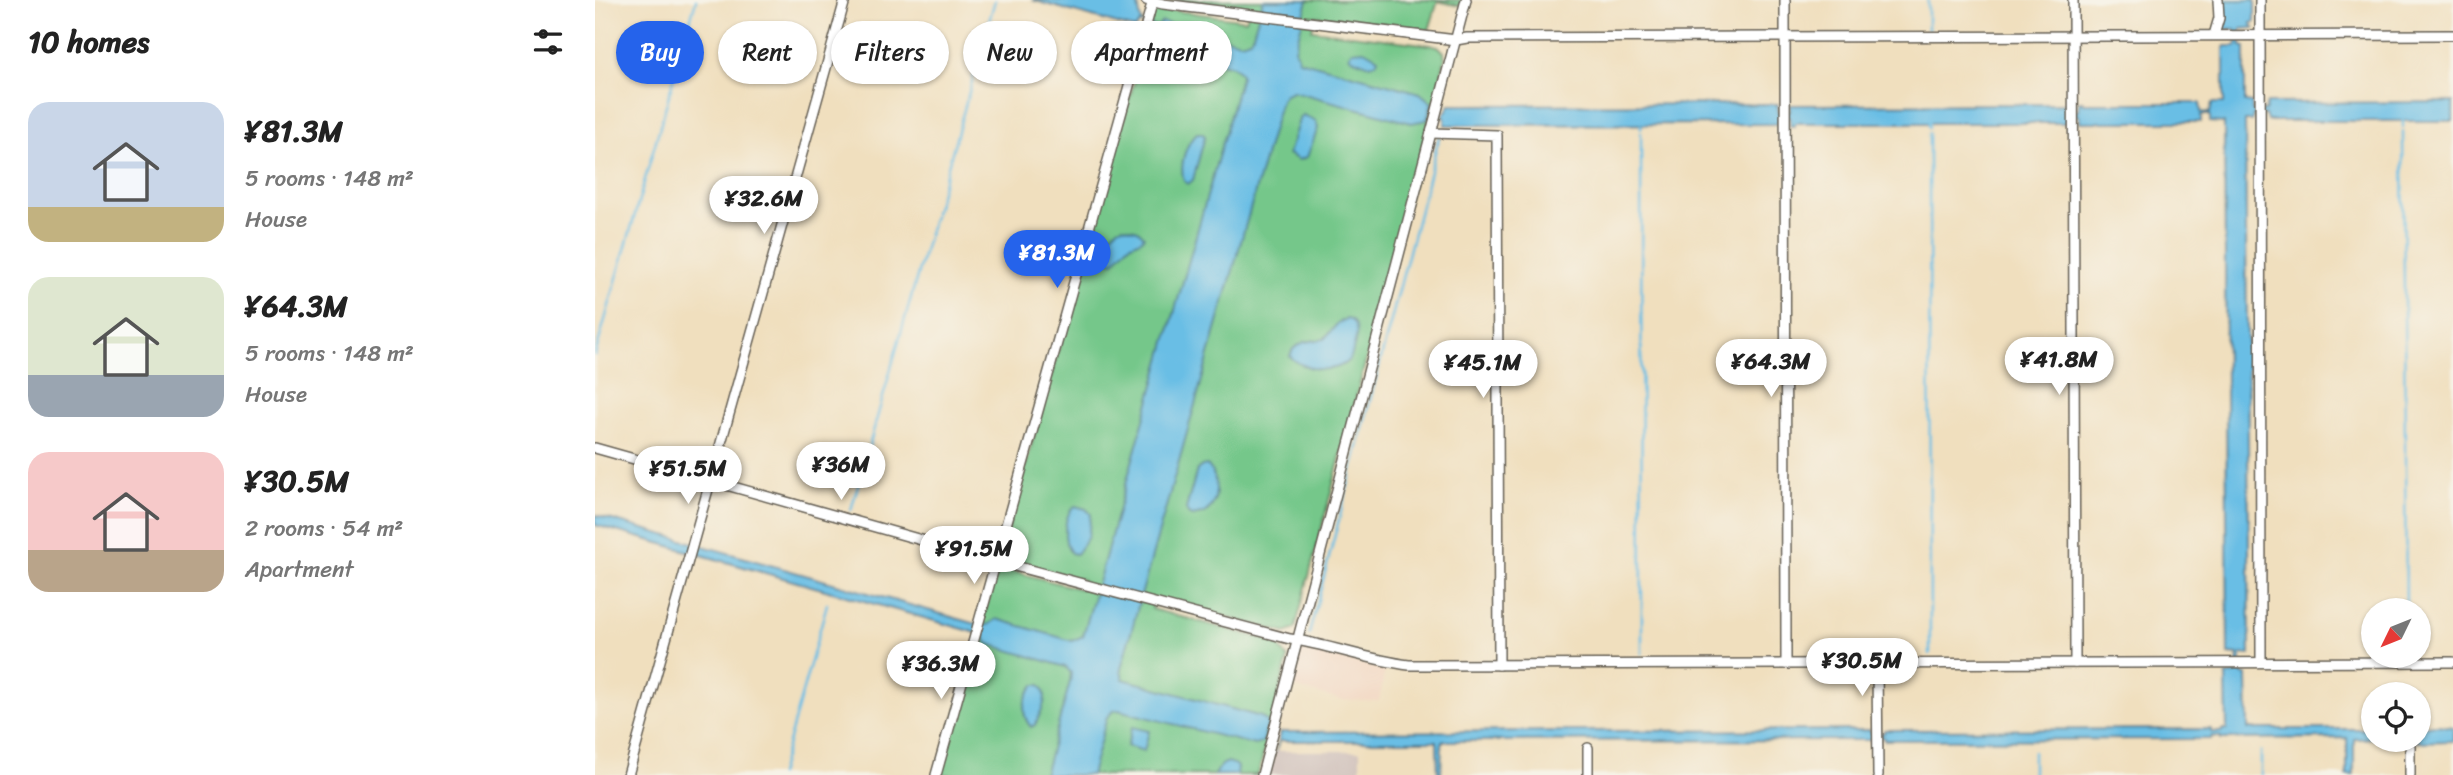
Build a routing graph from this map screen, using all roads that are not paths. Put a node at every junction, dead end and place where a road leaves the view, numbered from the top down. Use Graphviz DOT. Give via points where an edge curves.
graph roads {
  1 [pos="845,0"];
  2 [pos="1466,0"];
  3 [pos="1785,0"];
  4 [pos="2073,0"];
  5 [pos="2218,0"];
  6 [pos="2260,0"];
  7 [pos="1150,1"];
  8 [pos="2214,35"];
  9 [pos="2260,35"];
  10 [pos="2453,35"];
  11 [pos="2073,36"];
  12 [pos="1785,37"];
  13 [pos="1456,40"];
  14 [pos="1431,132"];
  15 [pos="595,448"];
  16 [pos="711,481"];
  17 [pos="996,561"];
  18 [pos="1298,641"];
  19 [pos="2261,662"];
  20 [pos="2453,662"];
  21 [pos="2075,663"];
  22 [pos="1786,664"];
  23 [pos="1877,664"];
  24 [pos="1499,665"];
  25 [pos="1588,748"];
  26 [pos="2410,752"];
  27 [pos="628,775"];
  28 [pos="936,775"];
  29 [pos="1262,775"];
  30 [pos="1588,775"];
  31 [pos="1878,775"];
  32 [pos="2410,775"];
  1 -- 16 [label="street"];
  2 -- 13 [label="street"];
  3 -- 12 [label="street"];
  4 -- 11 [label="street"];
  5 -- 8 [label="street"];
  6 -- 9 [label="street"];
  7 -- 13 [label="street"];
  7 -- 17 [label="street"];
  8 -- 9 [label="street"];
  8 -- 11 [label="street"];
  9 -- 10 [label="street"];
  9 -- 19 [label="street"];
  11 -- 12 [label="street"];
  11 -- 21 [label="street"];
  12 -- 13 [label="street"];
  12 -- 22 [label="street"];
  13 -- 14 [label="street"];
  14 -- 18 [label="street"];
  14 -- 24 [label="street" via="1497,135"];
  15 -- 16 [label="street"];
  16 -- 17 [label="street"];
  16 -- 27 [label="street"];
  17 -- 18 [label="street"];
  17 -- 28 [label="street"];
  18 -- 24 [label="street" via="1409,665"];
  18 -- 29 [label="street"];
  19 -- 20 [label="street"];
  19 -- 21 [label="street"];
  21 -- 23 [label="street"];
  22 -- 23 [label="street"];
  22 -- 24 [label="street"];
  23 -- 31 [label="street"];
  25 -- 30 [label="street"];
  26 -- 32 [label="street"];
}
